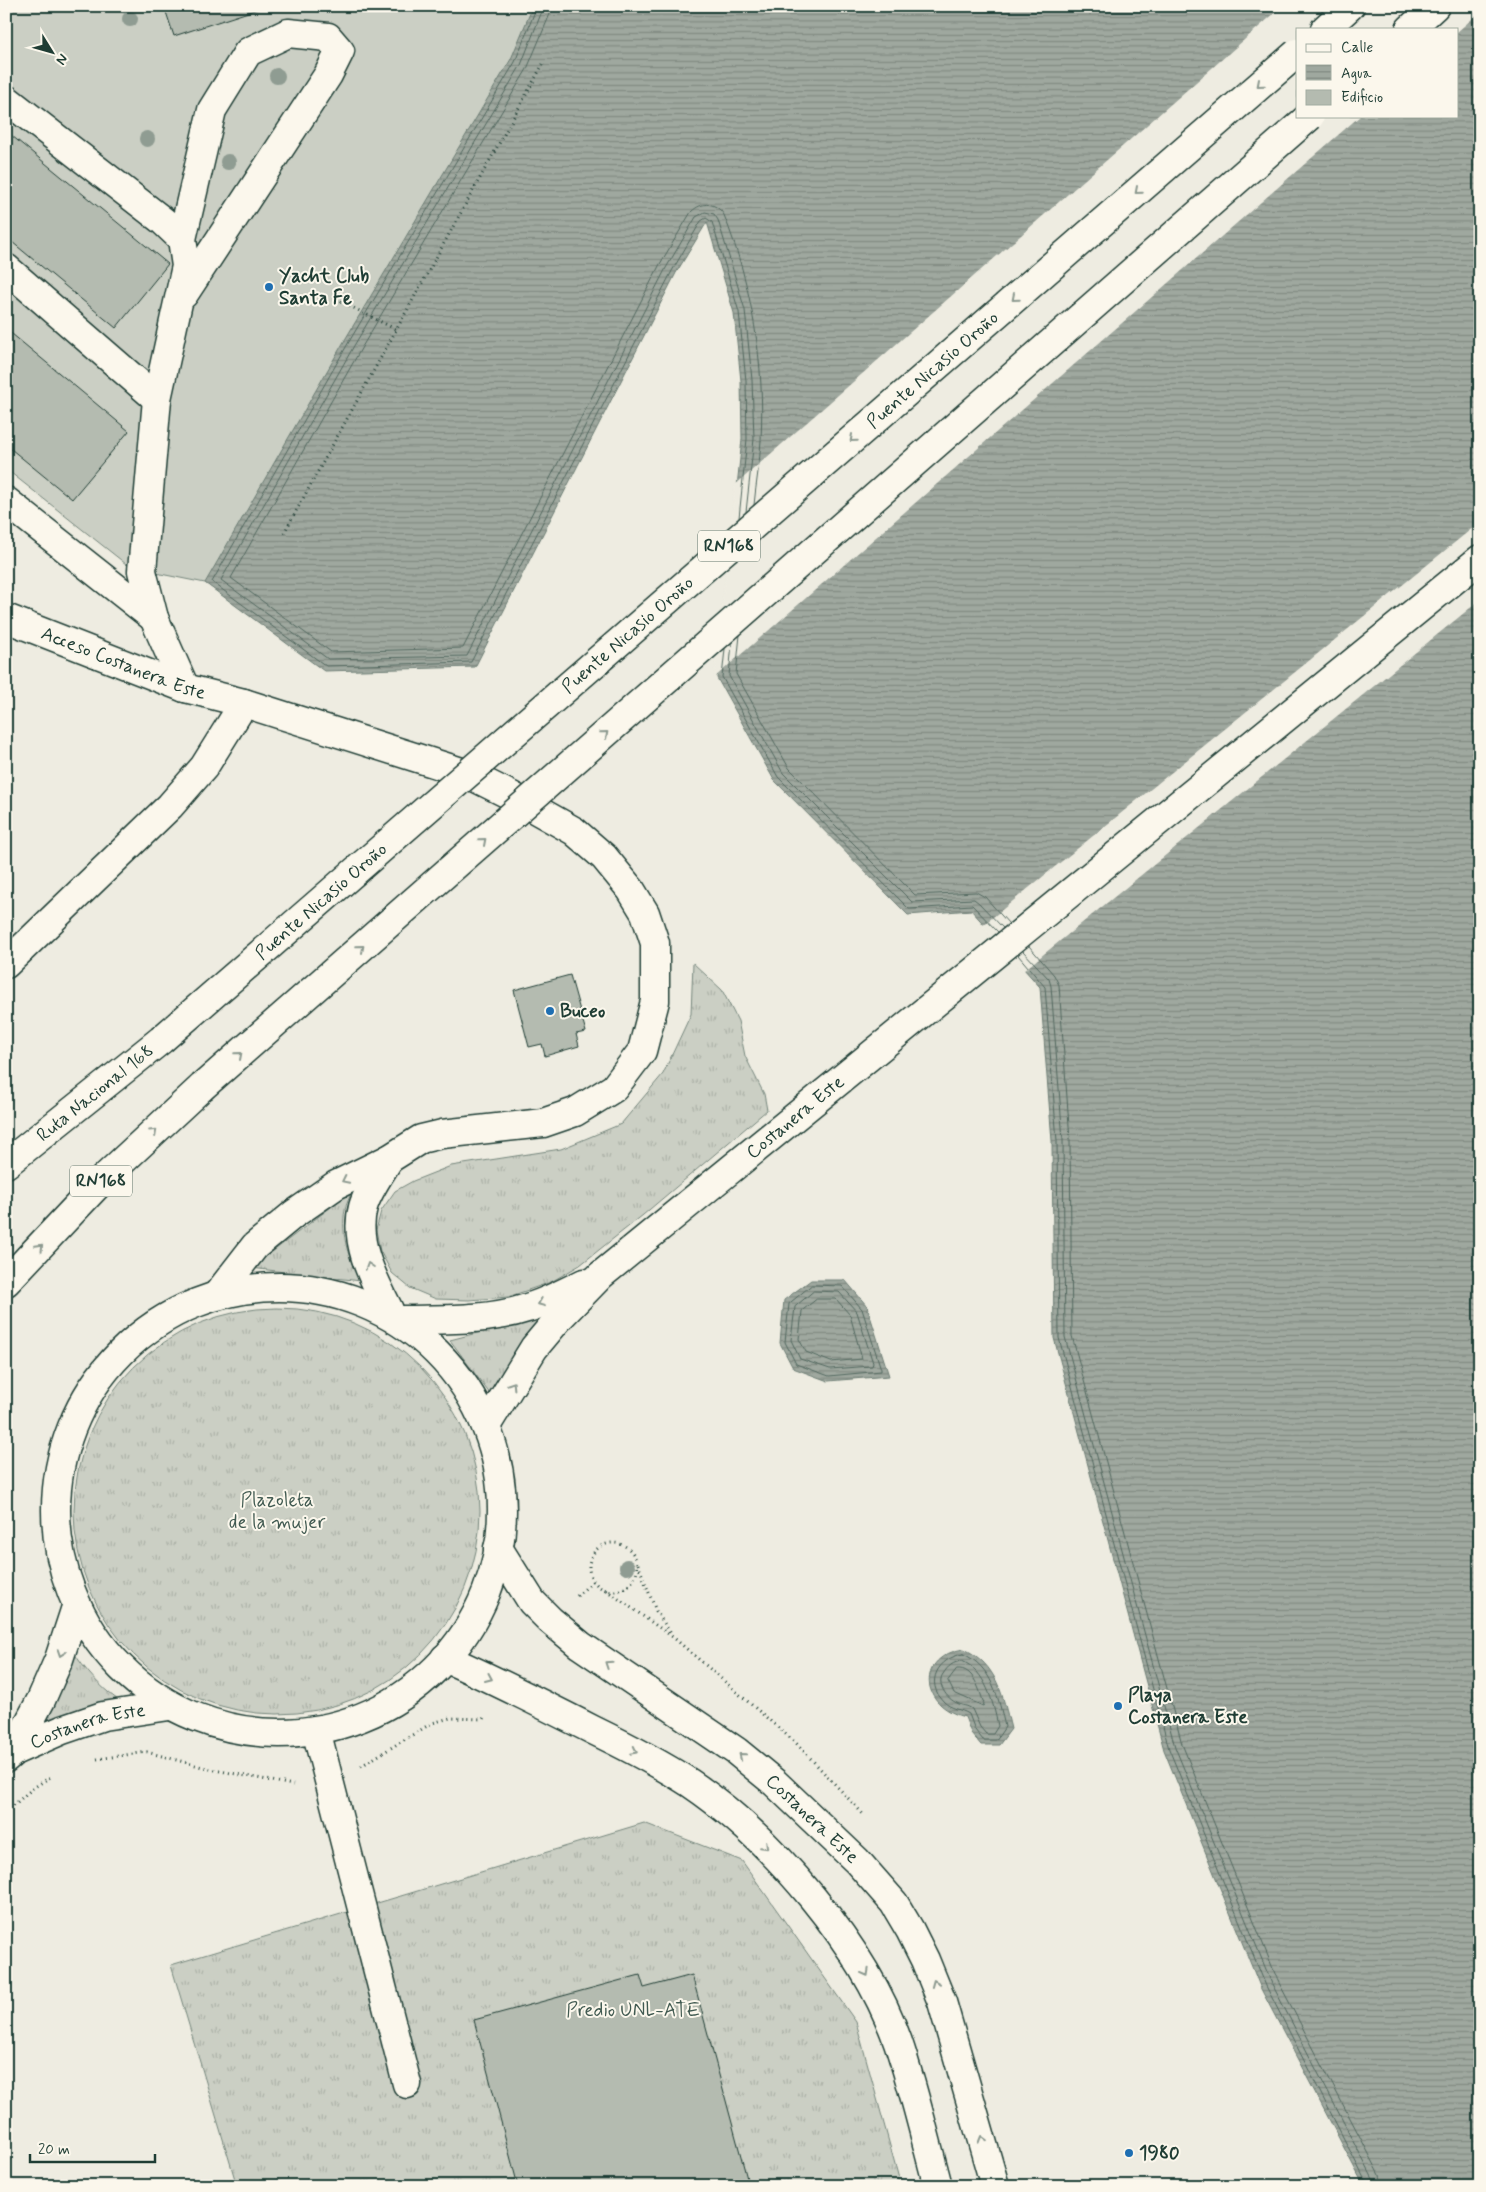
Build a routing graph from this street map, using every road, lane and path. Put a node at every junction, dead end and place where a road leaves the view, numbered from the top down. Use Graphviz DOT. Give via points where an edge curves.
graph roads {
  1 [pos="1350,6"];
  2 [pos="1435,6"];
  3 [pos="1326,28"];
  4 [pos="1411,28"];
  5 [pos="1296,53"];
  6 [pos="543,64"];
  7 [pos="6,99"];
  8 [pos="1308,118"];
  9 [pos="182,239"];
  10 [pos="6,268"];
  11 [pos="336,299"];
  12 [pos="178,304"];
  13 [pos="397,330"];
  14 [pos="157,399"];
  15 [pos="6,501"];
  16 [pos="284,533"];
  17 [pos="1480,559"];
  18 [pos="6,618"];
  19 [pos="154,618"];
  20 [pos="185,688"];
  21 [pos="244,703"];
  22 [pos="6,964"];
  23 [pos="161,1040"];
  24 [pos="389,1159"];
  25 [pos="6,1164"];
  26 [pos="601,1275"];
  27 [pos="6,1282"];
  28 [pos="217,1296"];
  29 [pos="396,1315"];
  30 [pos="486,1426"];
  31 [pos="498,1548"];
  32 [pos="636,1562"];
  33 [pos="76,1607"];
  34 [pos="674,1638"];
  35 [pos="445,1658"];
  36 [pos="169,1706"];
  37 [pos="316,1730"];
  38 [pos="10,1754"];
  39 [pos="407,2084"];
  40 [pos="938,2186"];
  41 [pos="995,2186"];
  1 -- 3 [label="main road"];
  2 -- 4 [label="main road"];
  5 -- 23 [label="main road, Puente Nicasio Oroño / RN168, one-way, bridge"];
  6 -- 13 [label="path"];
  7 -- 9 [label="main road"];
  27 -- 8 [label="main road, RN168, one-way, bridge" via="103,1179 202,1087"];
  9 -- 12 [label="main road" via="186,266"];
  9 -- 12 [label="main road" via="212,110 248,52 288,33 328,36 340,51 328,75"];
  10 -- 14 [label="main road"];
  11 -- 13 [label="path"];
  12 -- 14 [label="main road"];
  13 -- 16 [label="path"];
  14 -- 19 [label="main road" via="142,571"];
  15 -- 19 [label="main road"];
  17 -- 26 [label="main road, Costanera Este"];
  18 -- 20 [label="main road, Acceso Costanera Este"];
  19 -- 20 [label="main road"];
  20 -- 21 [label="main road, Acceso Costanera Este"];
  21 -- 22 [label="main road" via="204,767 170,806"];
  21 -- 24 [label="main road, Acceso Costanera Este" via="468,774 574,832 604,857 631,890 646,913 656,943 655,1001 642,1051 614,1088 574,1112 543,1123 428,1137"];
  23 -- 25 [label="main road, Ruta Nacional 168 / RN168"];
  24 -- 28 [label="main road, Acceso Costanera Este, one-way" via="336,1185 294,1214 256,1246"];
  29 -- 24 [label="main road, one-way" via="374,1282 360,1226 363,1207"];
  26 -- 29 [label="main road, Costanera Este, one-way" via="526,1309 461,1319"];
  30 -- 26 [label="main road, Costanera Este, one-way" via="534,1348"];
  28 -- 29 [label="main road" via="263,1287 309,1288"];
  28 -- 33 [label="main road" via="160,1321 112,1362 76,1416 58,1479 57,1544"];
  29 -- 30 [label="main road" via="464,1384"];
  30 -- 31 [label="main road" via="497,1466 502,1507"];
  31 -- 35 [label="main road" via="490,1584 467,1628"];
  41 -- 31 [label="main road, Costanera Este, one-way" via="942,2002 922,1952 894,1903 857,1861 775,1783 736,1751 580,1645 550,1620 532,1602"];
  32 -- 32 [label="path" via="634,1554 622,1544 606,1543 589,1558 590,1574 599,1587 623,1589 635,1578"];
  32 -- 34 [label="path" via="656,1611"];
  33 -- 36 [label="main road" via="100,1646 131,1679"];
  33 -- 38 [label="main road, Costanera Este, one-way" via="41,1700"];
  35 -- 37 [label="main road" via="407,1693 364,1716"];
  35 -- 40 [label="main road, one-way" via="648,1758 691,1783 740,1821 789,1871 855,1954 878,1997 898,2041"];
  36 -- 37 [label="main road" via="217,1726 266,1734"];
  36 -- 38 [label="main road, Costanera Este" via="103,1716 62,1730"];
  37 -- 39 [label="main road"];
}
